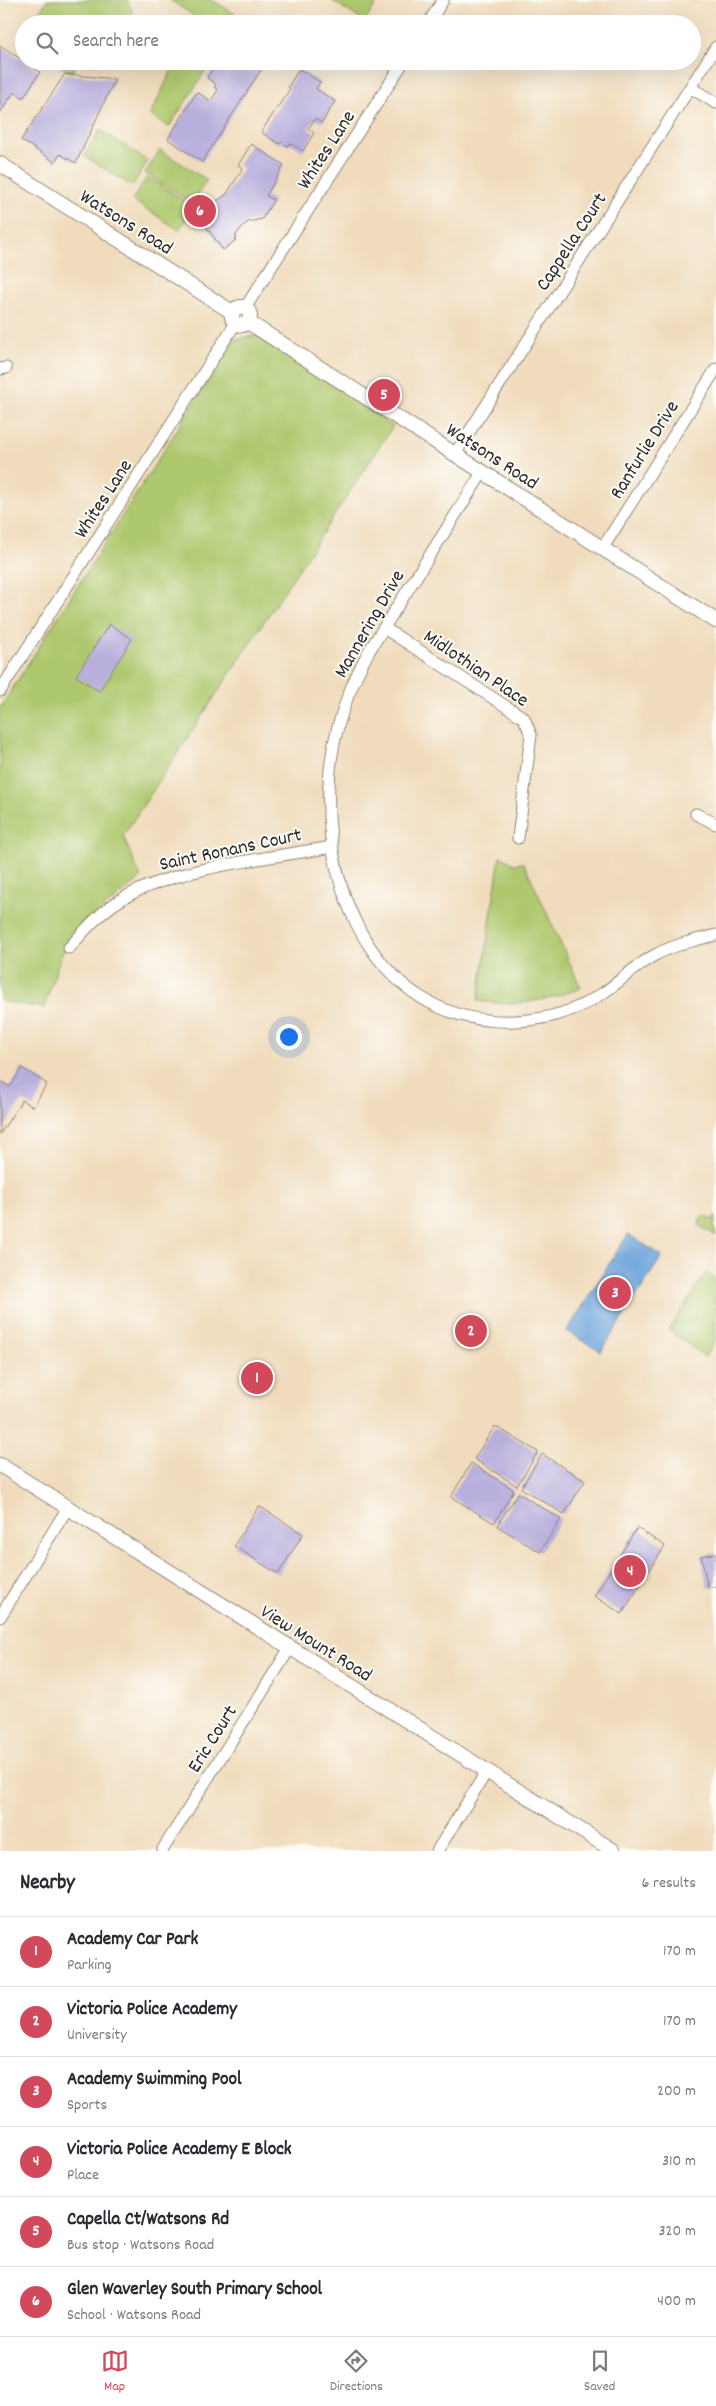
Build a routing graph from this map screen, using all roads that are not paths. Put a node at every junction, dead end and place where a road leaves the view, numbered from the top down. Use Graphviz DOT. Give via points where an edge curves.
graph roads {
  1 [pos="443,0"];
  2 [pos="434,15"];
  3 [pos="716,47"];
  4 [pos="398,70"];
  5 [pos="691,88"];
  6 [pos="716,103"];
  7 [pos="0,164"];
  8 [pos="240,317"];
  9 [pos="716,370"];
  10 [pos="455,454"];
  11 [pos="482,473"];
  12 [pos="602,549"];
  13 [pos="716,621"];
  14 [pos="384,628"];
  15 [pos="0,691"];
  16 [pos="696,814"];
  17 [pos="716,824"];
  18 [pos="518,838"];
  19 [pos="332,847"];
  20 [pos="716,935"];
  21 [pos="69,948"];
  22 [pos="0,1465"];
  23 [pos="68,1509"];
  24 [pos="0,1617"];
  25 [pos="290,1648"];
  26 [pos="486,1771"];
  27 [pos="163,1849"];
  28 [pos="437,1851"];
  29 [pos="614,1851"];
  1 -- 2 [label="street"];
  3 -- 5 [label="street, Cappella Court"];
  4 -- 8 [label="street, Whites Lane"];
  5 -- 6 [label="street"];
  5 -- 10 [label="street, Cappella Court"];
  7 -- 8 [label="street, Watsons Road"];
  8 -- 10 [label="street, Watsons Road"];
  8 -- 15 [label="street, Whites Lane"];
  9 -- 12 [label="street, Ranfurlie Drive"];
  10 -- 11 [label="street, Watsons Road"];
  11 -- 12 [label="street, Watsons Road"];
  11 -- 14 [label="street, Mannering Drive"];
  12 -- 13 [label="street, Watsons Road"];
  14 -- 18 [label="street, Midlothian Place" via="524,718 531,735"];
  14 -- 19 [label="street, Mannering Drive" via="357,673 339,719 329,783"];
  16 -- 17 [label="street"];
  19 -- 20 [label="street, Mannering Drive" via="345,900 379,962 430,1002 469,1016 514,1021 563,1013 603,993 655,955"];
  19 -- 21 [label="street, Saint Ronans Court" via="158,881 122,898"];
  22 -- 23 [label="street, View Mount Road"];
  23 -- 24 [label="street"];
  23 -- 25 [label="street, View Mount Road"];
  25 -- 26 [label="street, View Mount Road"];
  25 -- 27 [label="street, Eric Court"];
  26 -- 28 [label="street"];
  26 -- 29 [label="street, View Mount Road"];
}
